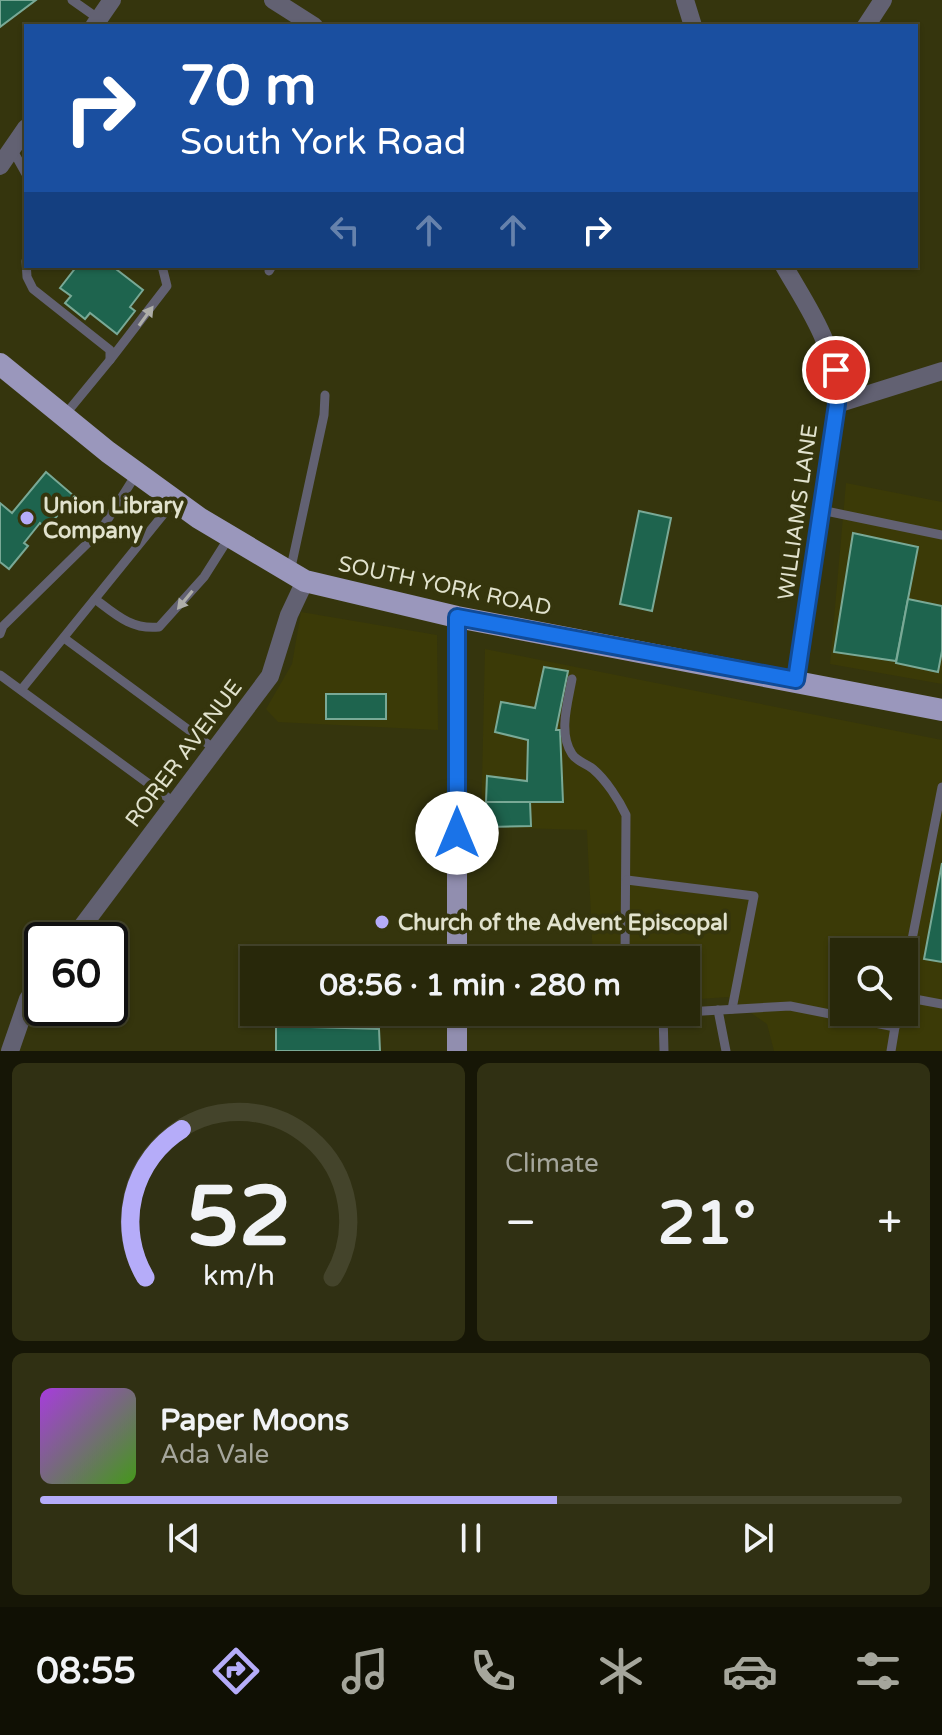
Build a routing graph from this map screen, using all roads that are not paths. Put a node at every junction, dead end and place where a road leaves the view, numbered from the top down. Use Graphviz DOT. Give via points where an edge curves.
graph roads {
  1 [pos="72,0"];
  2 [pos="112,0"];
  3 [pos="273,0"];
  4 [pos="685,0"];
  5 [pos="883,0"];
  6 [pos="96,23"];
  7 [pos="311,24"];
  8 [pos="692,24"];
  9 [pos="867,24"];
  10 [pos="19,150"];
  11 [pos="0,166"];
  12 [pos="26,268"];
  13 [pos="162,268"];
  14 [pos="785,268"];
  15 [pos="110,360"];
  16 [pos="0,364"];
  17 [pos="942,371"];
  18 [pos="325,395"];
  19 [pos="837,404"];
  20 [pos="64,416"];
  21 [pos="137,473"];
  22 [pos="175,500"];
  23 [pos="821,510"];
  24 [pos="942,535"];
  25 [pos="230,536"];
  26 [pos="298,577"];
  27 [pos="95,599"];
  28 [pos="457,617"];
  29 [pos="0,634"];
  30 [pos="64,638"];
  31 [pos="0,675"];
  32 [pos="572,679"];
  33 [pos="796,680"];
  34 [pos="21,690"];
  35 [pos="942,710"];
  36 [pos="216,750"];
  37 [pos="942,787"];
  38 [pos="176,804"];
  39 [pos="627,880"];
  40 [pos="86,922"];
  41 [pos="912,938"];
  42 [pos="457,946"];
  43 [pos="625,946"];
  44 [pos="918,1000"];
  45 [pos="942,1004"];
  46 [pos="732,1009"];
  47 [pos="718,1010"];
  48 [pos="24,1011"];
  49 [pos="700,1011"];
  50 [pos="457,1026"];
  51 [pos="663,1026"];
  52 [pos="895,1027"];
  53 [pos="10,1051"];
  54 [pos="457,1051"];
  55 [pos="664,1051"];
  56 [pos="726,1051"];
  57 [pos="891,1051"];
  1 -- 6 [label="lane"];
  2 -- 6 [label="street"];
  3 -- 7 [label="street"];
  4 -- 8 [label="street"];
  5 -- 9 [label="street"];
  10 -- 11 [label="street"];
  12 -- 15 [label="lane" via="33,289 110,350"];
  15 -- 13 [label="lane, one-way" via="167,286"];
  14 -- 19 [label="street, WILLIAMS LANE" via="827,340 836,370"];
  15 -- 20 [label="lane"];
  16 -- 20 [label="highway, SOUTH YORK ROAD"];
  17 -- 19 [label="street"];
  18 -- 26 [label="lane"];
  19 -- 23 [label="street, WILLIAMS LANE"];
  20 -- 21 [label="highway, SOUTH YORK ROAD"];
  21 -- 22 [label="highway, SOUTH YORK ROAD"];
  21 -- 29 [label="lane" via="101,530"];
  22 -- 25 [label="highway, SOUTH YORK ROAD"];
  22 -- 27 [label="lane"];
  23 -- 24 [label="lane"];
  23 -- 33 [label="street, WILLIAMS LANE"];
  25 -- 26 [label="highway, SOUTH YORK ROAD"];
  25 -- 27 [label="lane, one-way" via="204,577 159,627 130,625"];
  26 -- 28 [label="highway, SOUTH YORK ROAD"];
  26 -- 36 [label="street, RORER AVENUE" via="270,676"];
  27 -- 30 [label="lane"];
  28 -- 33 [label="highway, SOUTH YORK ROAD"];
  28 -- 42 [label="main road"];
  30 -- 34 [label="lane"];
  30 -- 36 [label="lane"];
  31 -- 34 [label="lane"];
  32 -- 39 [label="lane" via="565,723 570,751 620,801 626,815"];
  33 -- 35 [label="highway, SOUTH YORK ROAD"];
  34 -- 38 [label="lane"];
  36 -- 38 [label="street, RORER AVENUE"];
  37 -- 41 [label="lane"];
  38 -- 40 [label="street, RORER AVENUE"];
  39 -- 43 [label="lane"];
  39 -- 46 [label="lane" via="754,896"];
  44 -- 45 [label="lane"];
  46 -- 47 [label="lane"];
  46 -- 52 [label="lane" via="790,1006"];
  47 -- 49 [label="lane"];
  47 -- 56 [label="lane"];
  48 -- 53 [label="street"];
  50 -- 54 [label="main road"];
  51 -- 55 [label="lane"];
  52 -- 57 [label="lane"];
}
